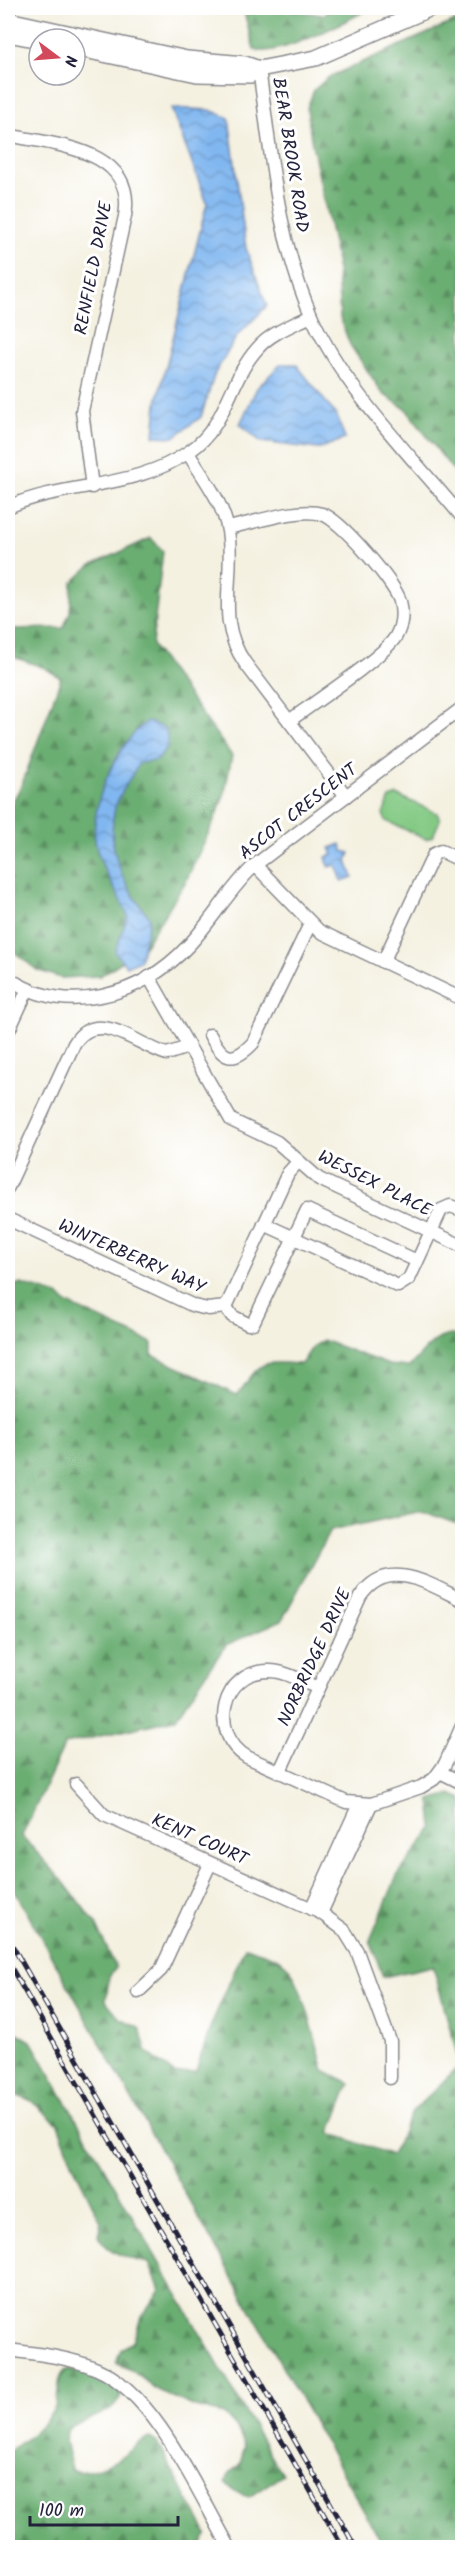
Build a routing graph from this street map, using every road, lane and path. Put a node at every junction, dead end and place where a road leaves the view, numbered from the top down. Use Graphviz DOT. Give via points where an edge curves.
graph roads {
  1 [pos="431,8"];
  2 [pos="8,20"];
  3 [pos="8,34"];
  4 [pos="27,38"];
  5 [pos="87,51"];
  6 [pos="260,69"];
  7 [pos="8,135"];
  8 [pos="311,316"];
  9 [pos="188,453"];
  10 [pos="92,487"];
  11 [pos="8,507"];
  12 [pos="462,517"];
  13 [pos="228,528"];
  14 [pos="462,708"];
  15 [pos="289,721"];
  16 [pos="346,796"];
  17 [pos="462,861"];
  18 [pos="255,865"];
  19 [pos="310,924"];
  20 [pos="383,962"];
  21 [pos="149,977"];
  22 [pos="8,978"];
  23 [pos="27,991"];
  24 [pos="462,999"];
  25 [pos="8,1032"];
  26 [pos="210,1035"];
  27 [pos="188,1047"];
  28 [pos="298,1162"];
  29 [pos="8,1188"];
  30 [pos="462,1210"];
  31 [pos="8,1219"];
  32 [pos="264,1224"];
  33 [pos="431,1232"];
  34 [pos="293,1237"];
  35 [pos="462,1246"];
  36 [pos="417,1261"];
  37 [pos="226,1307"];
  38 [pos="462,1600"];
  39 [pos="318,1688"];
  40 [pos="462,1726"];
  41 [pos="280,1771"];
  42 [pos="440,1772"];
  43 [pos="462,1783"];
  44 [pos="76,1784"];
  45 [pos="365,1804"];
  46 [pos="210,1864"];
  47 [pos="316,1911"];
  48 [pos="138,1992"];
  49 [pos="390,2078"];
  50 [pos="8,2350"];
  51 [pos="230,2547"];
  1 -- 6 [label="street" via="316,58"];
  2 -- 6 [label="street" via="188,59"];
  3 -- 4 [label="street"];
  5 -- 6 [label="street" via="197,74 250,75"];
  6 -- 8 [label="street, BEAR BROOK ROAD" via="281,220"];
  7 -- 10 [label="street, RENFIELD DRIVE" via="97,157 115,172 125,193 126,211 82,414"];
  8 -- 9 [label="street" via="273,335 257,348 219,421"];
  8 -- 12 [label="street, BEAR BROOK ROAD" via="353,385"];
  9 -- 10 [label="street" via="141,475"];
  9 -- 13 [label="street" via="218,502"];
  10 -- 11 [label="street" via="49,492"];
  13 -- 15 [label="street" via="227,610 231,635 245,663"];
  13 -- 15 [label="street" via="306,513 326,515 342,526 399,600 401,624 390,645"];
  14 -- 16 [label="street, ASCOT CRESCENT"];
  15 -- 16 [label="street"];
  16 -- 18 [label="street, ASCOT CRESCENT"];
  17 -- 20 [label="street" via="441,851 434,854"];
  18 -- 19 [label="street"];
  18 -- 21 [label="street, ASCOT CRESCENT" via="189,945"];
  19 -- 20 [label="street"];
  19 -- 26 [label="street" via="253,1043 237,1056 228,1057 220,1053"];
  20 -- 24 [label="street"];
  21 -- 23 [label="street, ASCOT CRESCENT" via="122,989 75,1000 48,998"];
  21 -- 27 [label="street, WESSEX PLACE"];
  22 -- 23 [label="street, ASCOT CRESCENT"];
  23 -- 25 [label="street"];
  27 -- 28 [label="street, WESSEX PLACE" via="229,1119 276,1142"];
  27 -- 29 [label="street" via="166,1054 109,1028 84,1032 74,1044"];
  28 -- 32 [label="street" via="288,1173"];
  28 -- 33 [label="street, WESSEX PLACE" via="319,1179"];
  30 -- 33 [label="street" via="444,1208"];
  31 -- 37 [label="street, WINTERBERRY WAY" via="194,1306"];
  32 -- 34 [label="street"];
  32 -- 37 [label="street"];
  33 -- 35 [label="street, WESSEX PLACE"];
  33 -- 36 [label="street"];
  34 -- 36 [label="street" via="396,1285 406,1282"];
  34 -- 36 [label="street" via="309,1210"];
  34 -- 37 [label="street" via="252,1323 234,1317"];
  38 -- 39 [label="street, NORBRIDGE DRIVE" via="410,1576 391,1575 376,1580 360,1597"];
  39 -- 41 [label="street, NORBRIDGE DRIVE"];
  39 -- 41 [label="street" via="279,1672 260,1672 239,1682 226,1701 224,1724 233,1745 247,1757"];
  40 -- 42 [label="street"];
  41 -- 45 [label="street" via="344,1800"];
  42 -- 43 [label="street"];
  42 -- 45 [label="street" via="424,1786"];
  44 -- 46 [label="street, KENT COURT" via="104,1815"];
  45 -- 47 [label="street"];
  46 -- 47 [label="street, KENT COURT"];
  46 -- 48 [label="street" via="161,1971"];
  47 -- 49 [label="street, KENT COURT" via="344,1930 357,1951 390,2041"];
  50 -- 51 [label="street" via="82,2363 132,2391 155,2419"];
}
